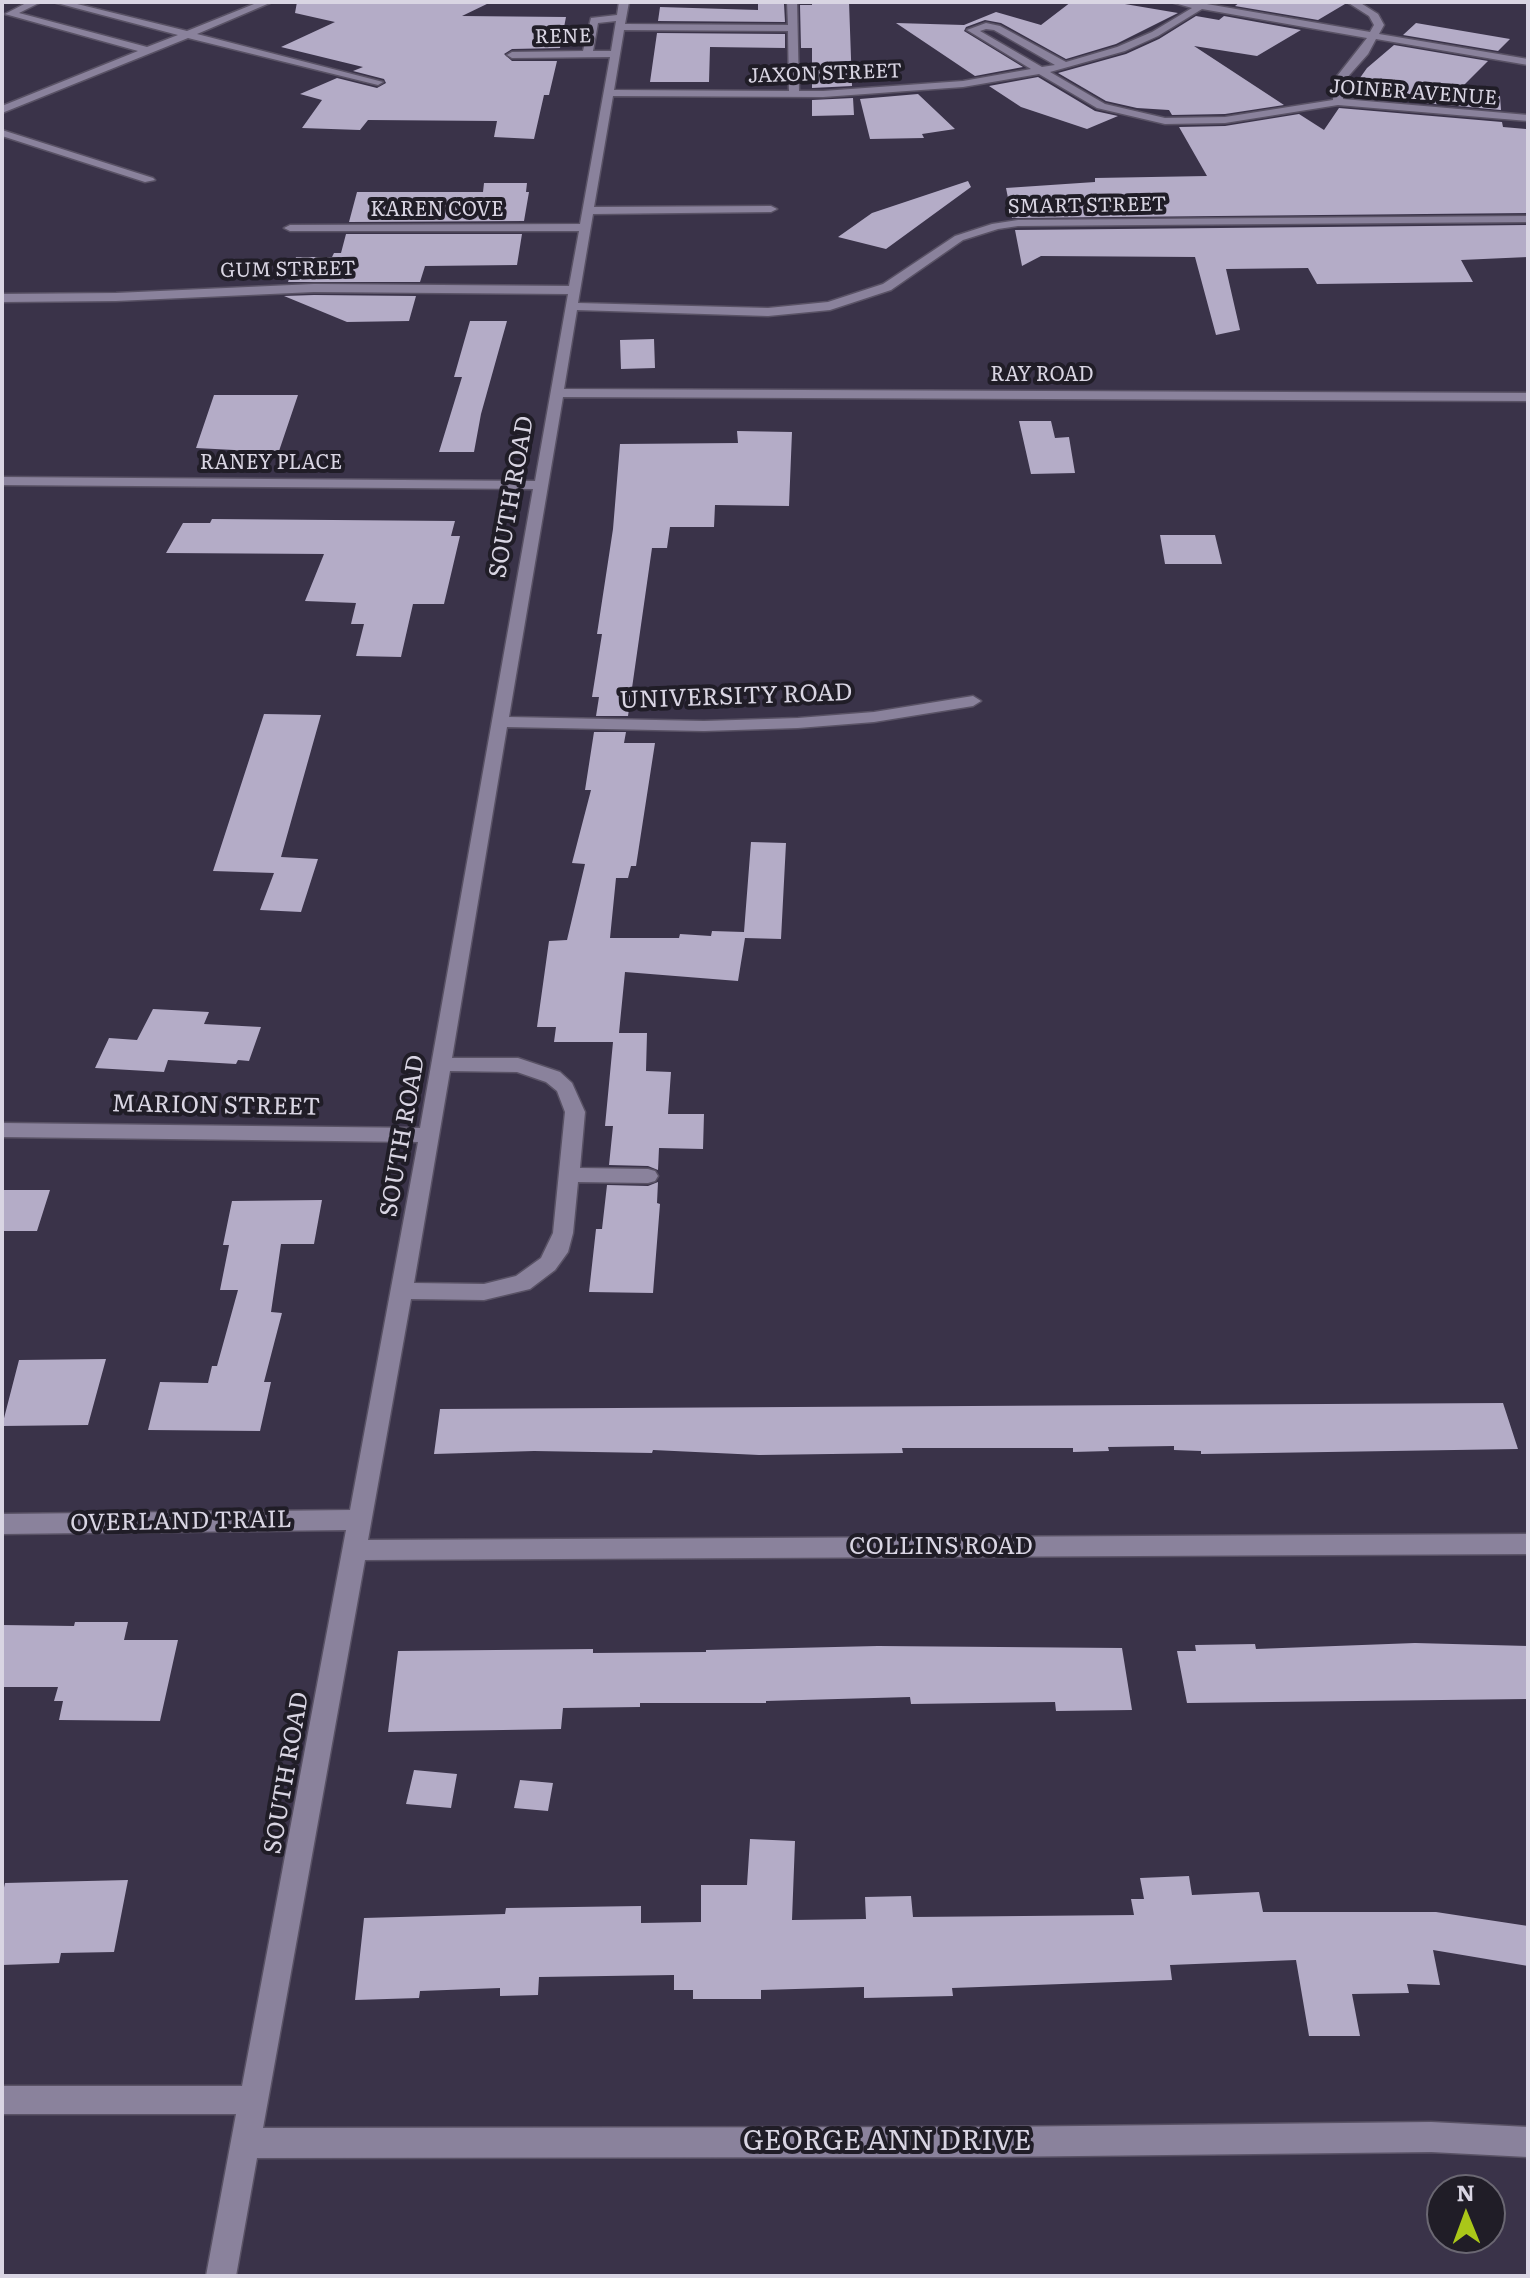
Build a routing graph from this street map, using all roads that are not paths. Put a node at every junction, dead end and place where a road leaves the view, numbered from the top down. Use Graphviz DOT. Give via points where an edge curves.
graph roads {
  1 [pos="36,2"];
  2 [pos="58,2"];
  3 [pos="267,2"];
  4 [pos="792,2"];
  5 [pos="1176,2"];
  6 [pos="1352,2"];
  7 [pos="1201,6"];
  8 [pos="621,10"];
  9 [pos="793,28"];
  10 [pos="189,34"];
  11 [pos="1374,35"];
  12 [pos="149,51"];
  13 [pos="587,54"];
  14 [pos="615,54"];
  15 [pos="512,55"];
  16 [pos="1528,62"];
  17 [pos="1065,66"];
  18 [pos="1041,70"];
  19 [pos="378,82"];
  20 [pos="608,93"];
  21 [pos="794,94"];
  22 [pos="1338,102"];
  23 [pos="2,110"];
  24 [pos="1528,118"];
  25 [pos="2,133"];
  26 [pos="149,180"];
  27 [pos="771,209"];
  28 [pos="586,219"];
  29 [pos="1528,219"];
  30 [pos="290,228"];
  31 [pos="2,298"];
  32 [pos="573,298"];
  33 [pos="557,393"];
  34 [pos="1528,397"];
  35 [pos="2,481"];
  36 [pos="541,485"];
  37 [pos="973,701"];
  38 [pos="500,722"];
  39 [pos="441,1064"];
  40 [pos="2,1130"];
  41 [pos="429,1135"];
  42 [pos="569,1175"];
  43 [pos="648,1176"];
  44 [pos="402,1291"];
  45 [pos="359,1520"];
  46 [pos="2,1524"];
  47 [pos="1528,1544"];
  48 [pos="354,1550"];
  49 [pos="2,2100"];
  50 [pos="253,2100"];
  51 [pos="1528,2142"];
  52 [pos="246,2143"];
  53 [pos="221,2276"];
  1 -- 12 [label="street" via="10,14"];
  2 -- 10 [label="street"];
  3 -- 10 [label="street"];
  4 -- 9 [label="street"];
  5 -- 7 [label="street"];
  6 -- 11 [label="street" via="1373,14 1379,25"];
  7 -- 11 [label="street"];
  7 -- 17 [label="street, JAXON STREET" via="1155,34"];
  8 -- 9 [label="street"];
  8 -- 13 [label="street" via="594,20"];
  8 -- 14 [label="street, SOUTH ROAD"];
  9 -- 21 [label="street"];
  10 -- 12 [label="street"];
  10 -- 19 [label="street"];
  11 -- 16 [label="street"];
  11 -- 22 [label="street" via="1339,80"];
  12 -- 23 [label="street"];
  13 -- 14 [label="street, RENE"];
  13 -- 15 [label="street, RENE"];
  14 -- 20 [label="street, SOUTH ROAD"];
  17 -- 18 [label="street, JAXON STREET"];
  17 -- 18 [label="street" via="997,28 972,30"];
  18 -- 21 [label="street, JAXON STREET" via="907,90"];
  18 -- 22 [label="street, JOINER AVENUE" via="1114,111 1181,123"];
  20 -- 21 [label="street, JAXON STREET"];
  20 -- 28 [label="street, SOUTH ROAD"];
  22 -- 24 [label="street, JOINER AVENUE"];
  25 -- 26 [label="street"];
  27 -- 28 [label="street, KAREN COVE"];
  28 -- 30 [label="street, KAREN COVE"];
  28 -- 32 [label="street, SOUTH ROAD"];
  29 -- 32 [label="street, SMART STREET" via="1018,223 959,238 887,287 830,306 768,312"];
  31 -- 32 [label="street, GUM STREET" via="314,288"];
  32 -- 33 [label="street, SOUTH ROAD"];
  33 -- 34 [label="street, RAY ROAD"];
  33 -- 36 [label="street, SOUTH ROAD"];
  35 -- 36 [label="street, RANEY PLACE"];
  36 -- 38 [label="street, SOUTH ROAD"];
  37 -- 38 [label="street, UNIVERSITY ROAD" via="798,723"];
  38 -- 39 [label="street, SOUTH ROAD"];
  39 -- 41 [label="street, SOUTH ROAD"];
  39 -- 42 [label="street" via="518,1065 559,1082 575,1112"];
  40 -- 41 [label="street, MARION STREET"];
  41 -- 44 [label="street, SOUTH ROAD"];
  42 -- 43 [label="street"];
  42 -- 44 [label="street" via="557,1252 535,1276 484,1292"];
  44 -- 45 [label="street, SOUTH ROAD"];
  45 -- 46 [label="street, OVERLAND TRAIL"];
  45 -- 48 [label="street, SOUTH ROAD"];
  47 -- 48 [label="street, COLLINS ROAD"];
  48 -- 50 [label="street, SOUTH ROAD"];
  49 -- 50 [label="street"];
  50 -- 52 [label="street, SOUTH ROAD"];
  51 -- 52 [label="street, GEORGE ANN DRIVE" via="1431,2137"];
  52 -- 53 [label="street, SOUTH ROAD"];
}
